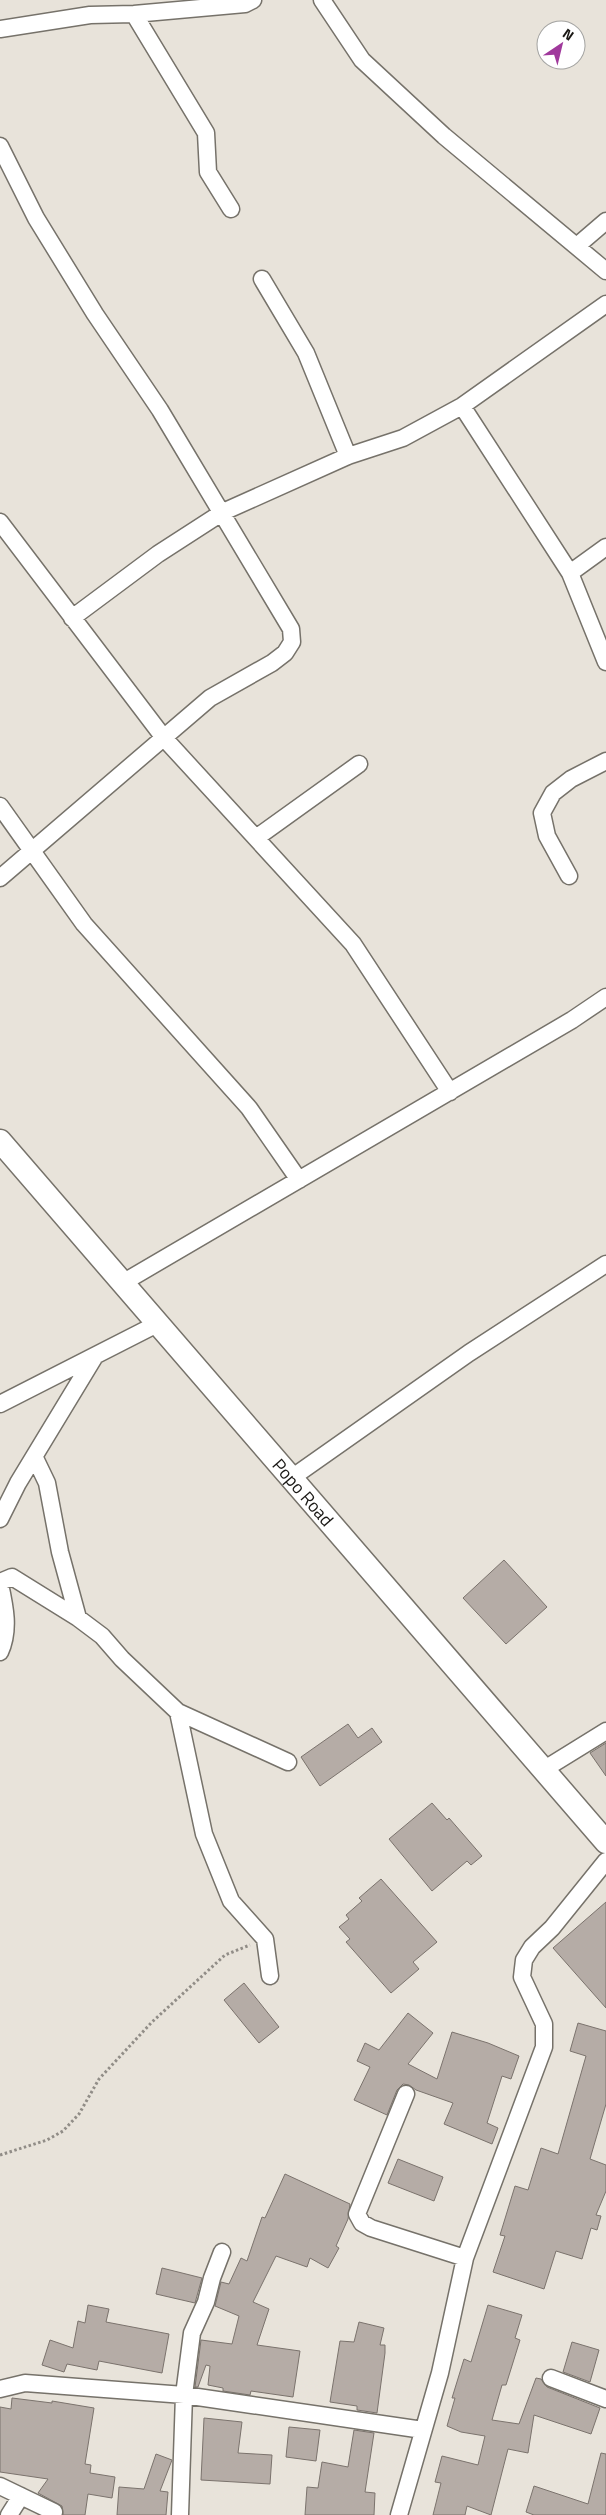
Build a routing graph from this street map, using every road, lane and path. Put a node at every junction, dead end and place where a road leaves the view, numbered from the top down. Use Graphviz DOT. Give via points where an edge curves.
graph roads {
  1 [pos="253,0"];
  2 [pos="322,0"];
  3 [pos="134,14"];
  4 [pos="0,29"];
  5 [pos="0,146"];
  6 [pos="231,209"];
  7 [pos="606,222"];
  8 [pos="578,245"];
  9 [pos="606,271"];
  10 [pos="262,278"];
  11 [pos="606,304"];
  12 [pos="462,406"];
  13 [pos="348,456"];
  14 [pos="223,512"];
  15 [pos="0,522"];
  16 [pos="606,547"];
  17 [pos="570,573"];
  18 [pos="72,618"];
  19 [pos="606,662"];
  20 [pos="164,738"];
  21 [pos="606,761"];
  22 [pos="359,764"];
  23 [pos="0,806"];
  24 [pos="256,838"];
  25 [pos="30,850"];
  26 [pos="569,876"];
  27 [pos="0,878"];
  28 [pos="606,996"];
  29 [pos="450,1092"];
  30 [pos="0,1140"];
  31 [pos="299,1180"];
  32 [pos="606,1264"];
  33 [pos="124,1282"];
  34 [pos="159,1323"];
  35 [pos="95,1356"];
  36 [pos="0,1404"];
  37 [pos="35,1458"];
  38 [pos="290,1479"];
  39 [pos="0,1519"];
  40 [pos="0,1583"];
  41 [pos="3,1612"];
  42 [pos="78,1618"];
  43 [pos="0,1652"];
  44 [pos="178,1712"];
  45 [pos="606,1731"];
  46 [pos="288,1762"];
  47 [pos="543,1770"];
  48 [pos="606,1842"];
  49 [pos="606,1861"];
  50 [pos="264,1939"];
  51 [pos="270,1976"];
  52 [pos="406,2094"];
  53 [pos="0,2154"];
  54 [pos="222,2252"];
  55 [pos="465,2258"];
  56 [pos="551,2378"];
  57 [pos="0,2389"];
  58 [pos="184,2395"];
  59 [pos="606,2399"];
  60 [pos="423,2430"];
  61 [pos="0,2486"];
  62 [pos="21,2496"];
  63 [pos="54,2512"];
  64 [pos="8,2515"];
  65 [pos="180,2515"];
  66 [pos="399,2515"];
  1 -- 3 [label="street" via="245,4"];
  2 -- 8 [label="street" via="362,60 444,136"];
  3 -- 4 [label="street" via="90,15"];
  3 -- 6 [label="street" via="206,133 208,172"];
  5 -- 14 [label="street" via="36,218"];
  7 -- 8 [label="street"];
  8 -- 9 [label="street"];
  10 -- 13 [label="street" via="306,353"];
  11 -- 12 [label="street"];
  12 -- 13 [label="street" via="402,438"];
  12 -- 17 [label="street"];
  13 -- 14 [label="street"];
  14 -- 18 [label="street" via="158,554"];
  14 -- 20 [label="street" via="291,629 292,642 285,653 272,663 210,698"];
  15 -- 18 [label="street"];
  16 -- 17 [label="street"];
  17 -- 19 [label="street"];
  18 -- 20 [label="street"];
  20 -- 24 [label="street"];
  20 -- 25 [label="street"];
  21 -- 26 [label="street" via="571,779 553,793 542,813 547,836"];
  22 -- 24 [label="street"];
  23 -- 25 [label="street"];
  24 -- 29 [label="street" via="353,944"];
  25 -- 27 [label="street"];
  25 -- 31 [label="street" via="84,924 249,1108"];
  28 -- 29 [label="street" via="572,1020"];
  29 -- 31 [label="street"];
  30 -- 33 [label="main road, Popo Road"];
  31 -- 33 [label="street"];
  32 -- 38 [label="street" via="470,1353"];
  33 -- 34 [label="main road, Popo Road"];
  34 -- 35 [label="street"];
  34 -- 38 [label="main road, Popo Road"];
  35 -- 36 [label="street"];
  35 -- 37 [label="street"];
  37 -- 39 [label="street"];
  37 -- 42 [label="street" via="47,1483 60,1552"];
  38 -- 47 [label="main road, Popo Road"];
  40 -- 41 [label="street"];
  40 -- 42 [label="street" via="12,1577"];
  41 -- 43 [label="street" via="5,1640"];
  42 -- 44 [label="street" via="102,1636"];
  44 -- 46 [label="street"];
  44 -- 50 [label="street" via="204,1834 231,1901"];
  45 -- 47 [label="street"];
  47 -- 48 [label="main road, Popo Road"];
  49 -- 55 [label="street" via="524,1960 522,1977 544,2024 544,2047"];
  50 -- 51 [label="street"];
  50 -- 53 [label="path" via="225,1955 198,1978 99,2079 79,2114 63,2131 46,2140"];
  52 -- 55 [label="street" via="357,2214 362,2223 371,2228"];
  54 -- 58 [label="street" via="192,2333"];
  55 -- 60 [label="street" via="440,2372"];
  56 -- 59 [label="street"];
  57 -- 58 [label="street" via="25,2383"];
  58 -- 60 [label="street"];
  58 -- 65 [label="street"];
  60 -- 66 [label="street"];
  61 -- 62 [label="street"];
  62 -- 63 [label="street"];
  62 -- 64 [label="street"];
}
